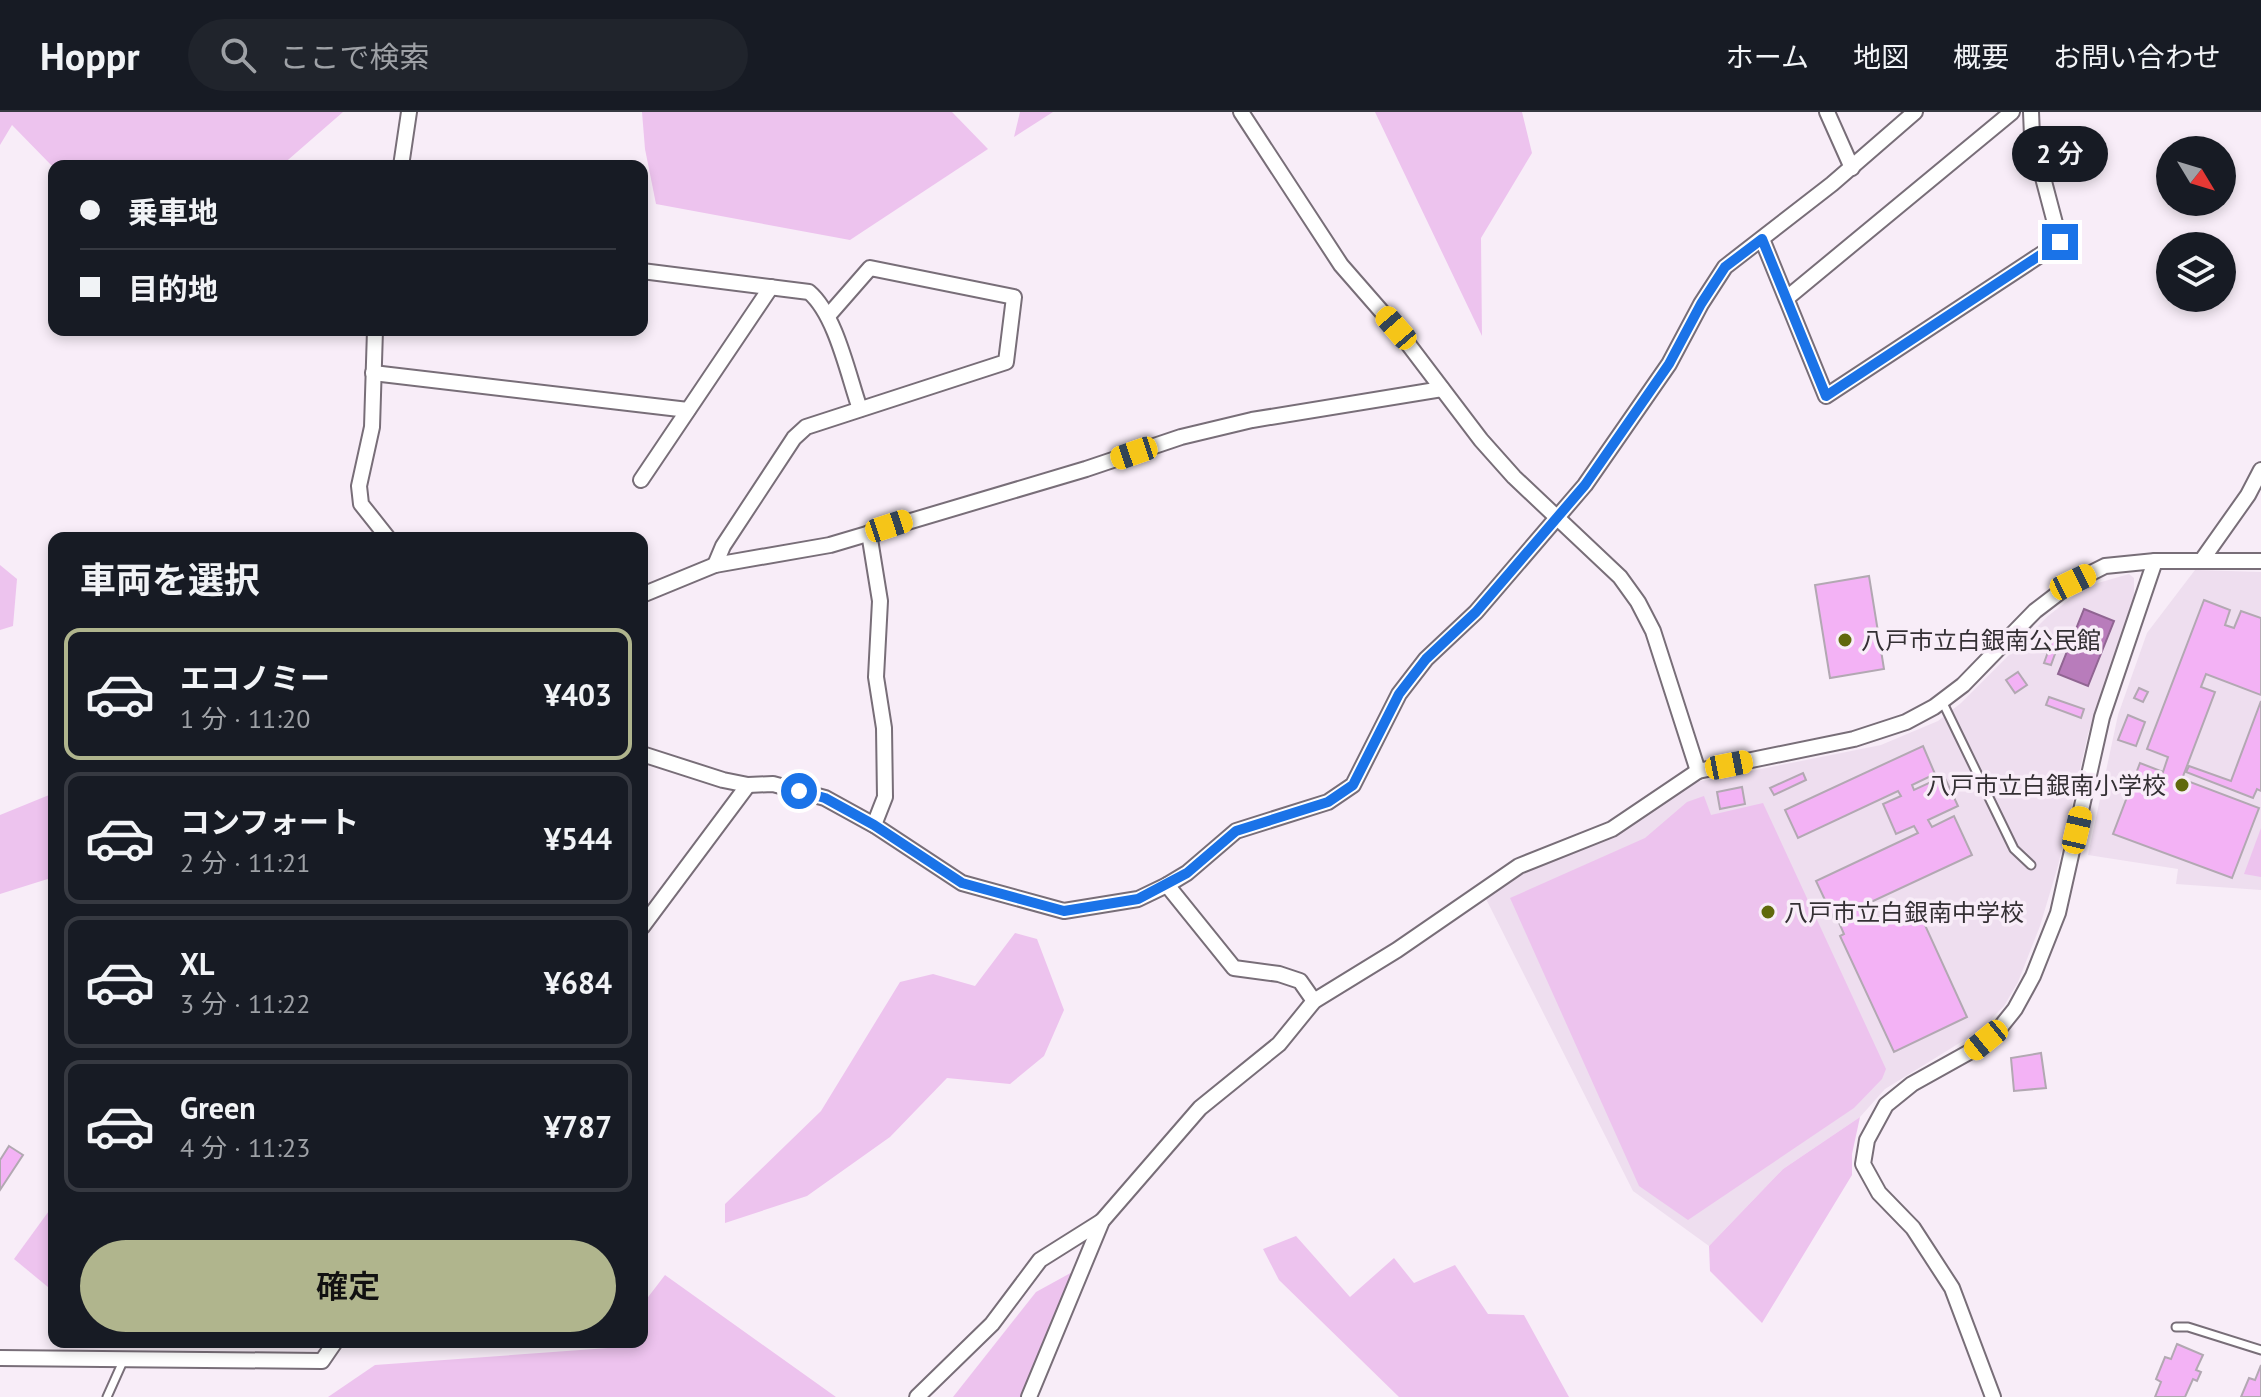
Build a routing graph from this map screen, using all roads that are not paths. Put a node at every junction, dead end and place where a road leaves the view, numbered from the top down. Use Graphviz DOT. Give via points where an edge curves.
graph roads {
  1 [pos="409,112"];
  2 [pos="1241,112"];
  3 [pos="1827,112"];
  4 [pos="1915,112"];
  5 [pos="2012,112"];
  6 [pos="2031,112"];
  7 [pos="402,160"];
  8 [pos="1852,168"];
  9 [pos="1762,239"];
  10 [pos="648,272"];
  11 [pos="771,287"];
  12 [pos="1787,298"];
  13 [pos="828,316"];
  14 [pos="375,336"];
  15 [pos="373,373"];
  16 [pos="1442,389"];
  17 [pos="860,409"];
  18 [pos="688,410"];
  19 [pos="2261,470"];
  20 [pos="641,480"];
  21 [pos="1556,516"];
  22 [pos="383,532"];
  23 [pos="869,533"];
  24 [pos="2202,560"];
  25 [pos="2155,561"];
  26 [pos="2261,561"];
  27 [pos="715,565"];
  28 [pos="648,593"];
  29 [pos="1942,701"];
  30 [pos="648,756"];
  31 [pos="1698,771"];
  32 [pos="748,785"];
  33 [pos="874,825"];
  34 [pos="2031,865"];
  35 [pos="1167,885"];
  36 [pos="648,919"];
  37 [pos="1314,1001"];
  38 [pos="1102,1221"];
  39 [pos="2176,1327"];
  40 [pos="331,1348"];
  41 [pos="2261,1350"];
  42 [pos="0,1358"];
  43 [pos="124,1359"];
  44 [pos="107,1397"];
  45 [pos="917,1397"];
  46 [pos="1029,1397"];
  47 [pos="1993,1397"];
  1 -- 7 [label="street"];
  2 -- 16 [label="street" via="1341,265"];
  3 -- 8 [label="street"];
  4 -- 8 [label="street"];
  5 -- 12 [label="street"];
  6 -- 12 [label="street" via="2032,136 2060,242 1826,396"];
  8 -- 9 [label="street"];
  9 -- 12 [label="street"];
  9 -- 21 [label="street" via="1725,267 1669,364 1585,485"];
  10 -- 11 [label="street"];
  11 -- 13 [label="street" via="809,292"];
  11 -- 18 [label="street"];
  13 -- 17 [label="street"];
  13 -- 17 [label="street" via="870,268 1014,297 1006,362"];
  14 -- 15 [label="street"];
  15 -- 18 [label="street"];
  15 -- 22 [label="street" via="372,427 359,486 361,504"];
  16 -- 21 [label="street" via="1514,477"];
  16 -- 23 [label="street" via="1181,437"];
  17 -- 27 [label="street" via="806,427 794,438"];
  18 -- 20 [label="street"];
  19 -- 24 [label="street"];
  21 -- 31 [label="street" via="1620,577 1638,602 1653,631"];
  21 -- 35 [label="street" via="1399,694 1353,785 1328,802 1236,831"];
  23 -- 27 [label="street"];
  23 -- 33 [label="street" via="880,601 876,677 885,783"];
  24 -- 25 [label="street"];
  24 -- 26 [label="street"];
  25 -- 29 [label="street" via="2105,566 2073,582 2035,611"];
  25 -- 47 [label="street" via="2102,717 2058,913 2033,976 1999,1029 1886,1105 1867,1140 1863,1164 1952,1288"];
  27 -- 28 [label="street"];
  29 -- 31 [label="street" via="1906,722 1854,739"];
  29 -- 34 [label="lane" via="2014,849"];
  30 -- 32 [label="street"];
  31 -- 37 [label="street" via="1612,829 1519,866"];
  32 -- 33 [label="street" via="773,784 825,798"];
  32 -- 36 [label="street"];
  33 -- 35 [label="street" via="962,883 1064,911 1138,899"];
  35 -- 37 [label="street" via="1234,968 1300,981"];
  37 -- 38 [label="street" via="1279,1044 1200,1108"];
  38 -- 45 [label="street" via="1040,1260 992,1324"];
  38 -- 46 [label="street"];
  39 -- 41 [label="lane"];
  40 -- 43 [label="street" via="322,1361"];
  42 -- 43 [label="street"];
  43 -- 44 [label="lane"];
}
